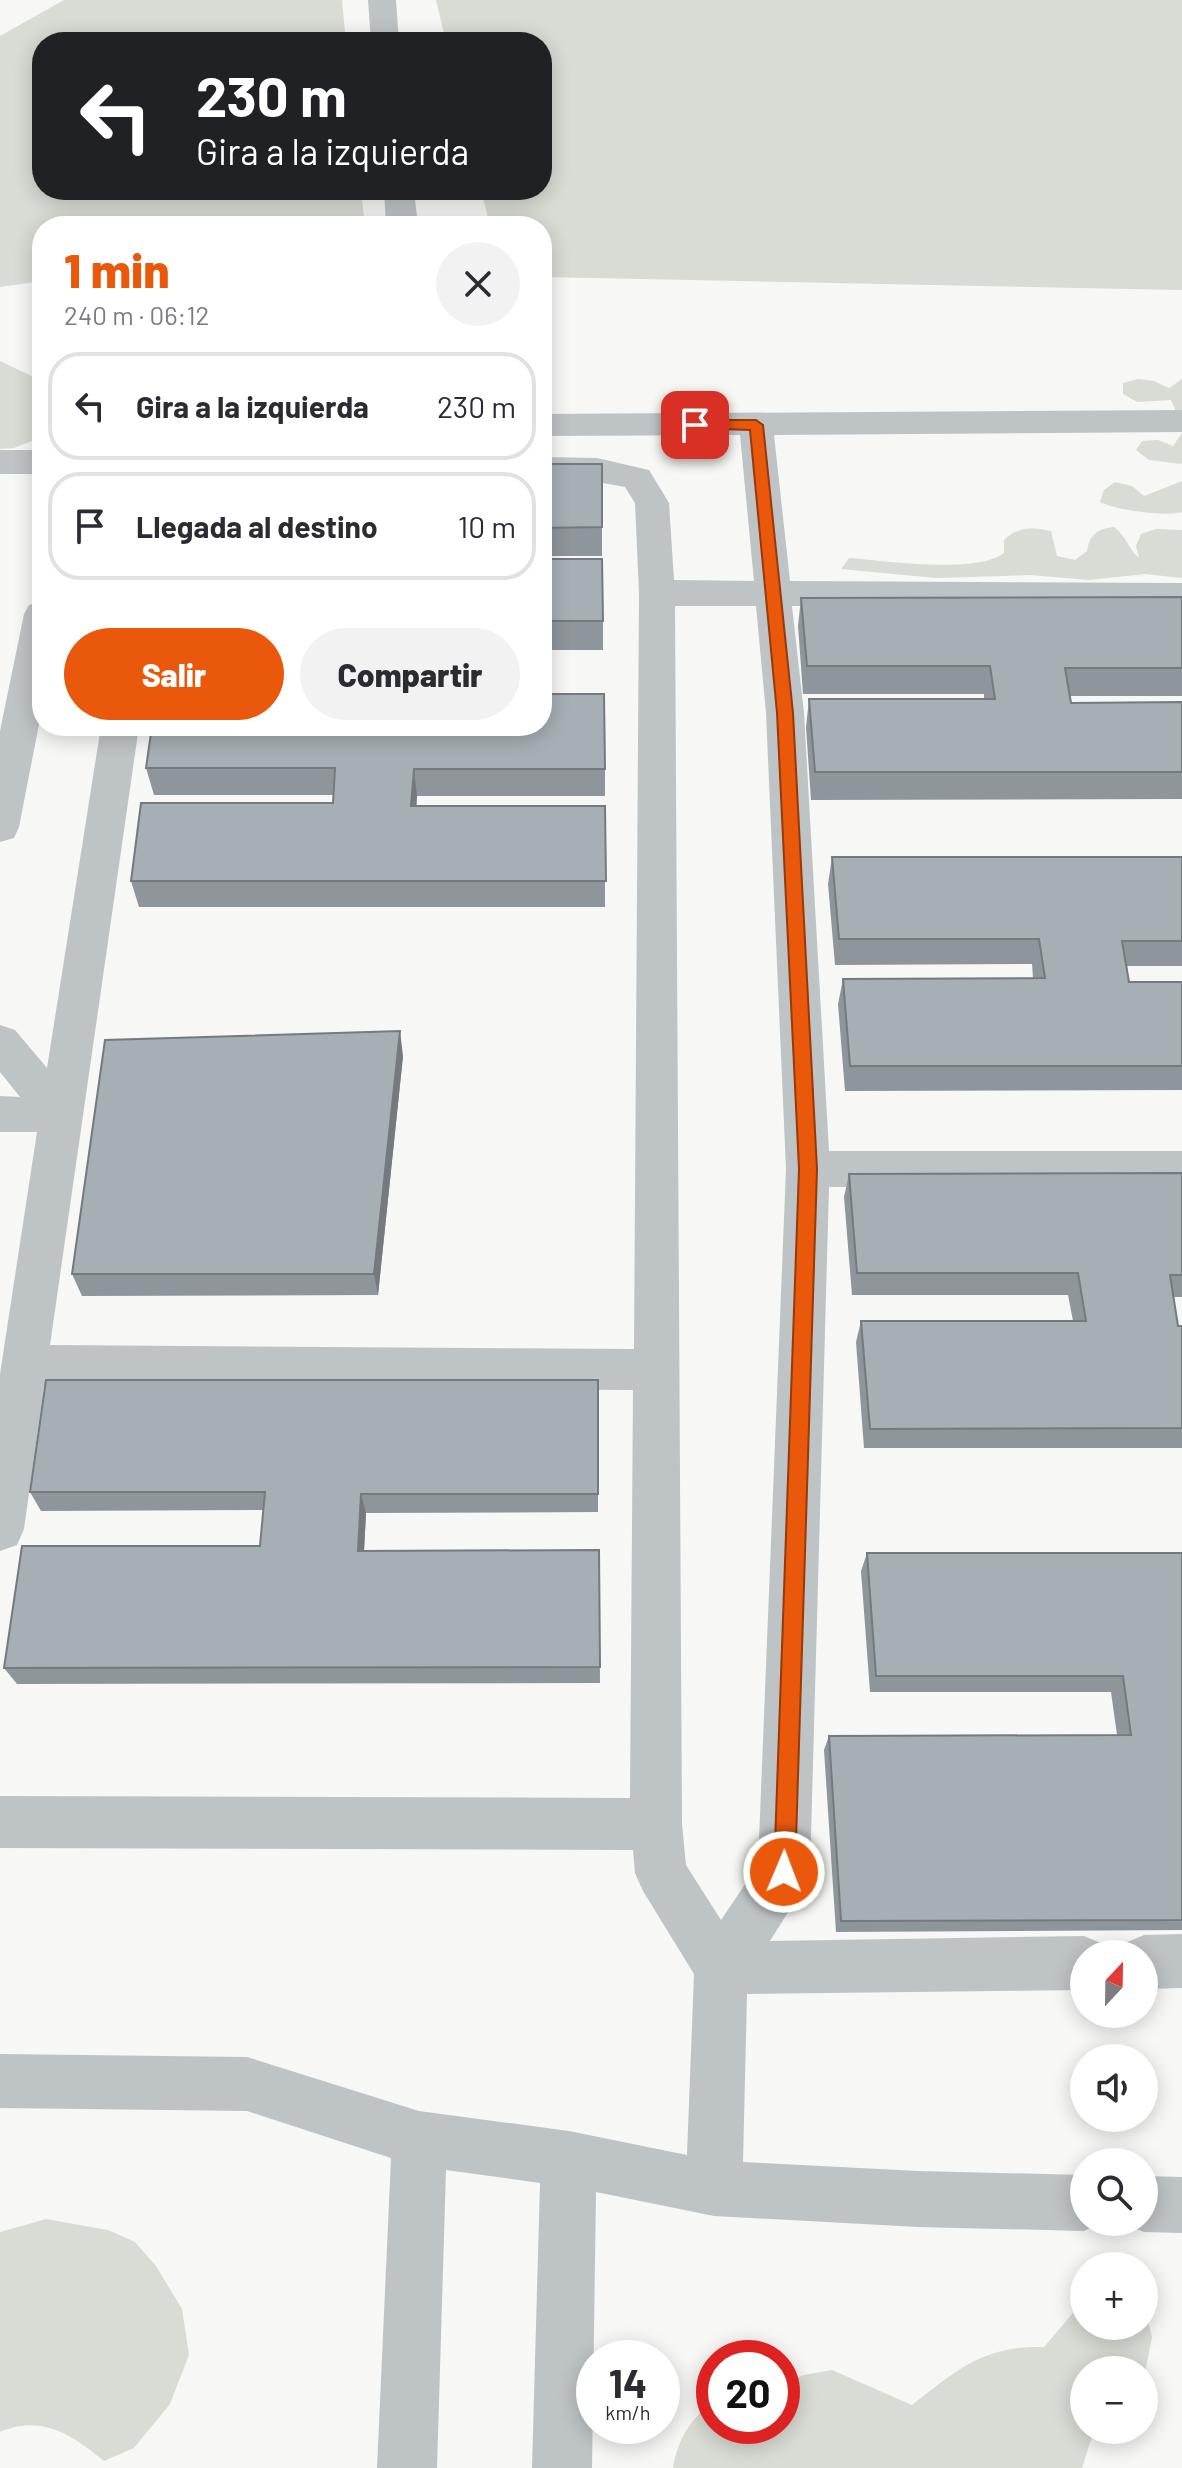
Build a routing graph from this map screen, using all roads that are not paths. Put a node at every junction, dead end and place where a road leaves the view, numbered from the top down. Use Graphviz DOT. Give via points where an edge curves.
graph roads {
  1 [pos="382,0"];
  2 [pos="384,32"];
  3 [pos="1182,421"];
  4 [pos="552,425"];
  5 [pos="756,425"];
  6 [pos="0,462"];
  7 [pos="32,462"];
  8 [pos="552,469"];
  9 [pos="771,592"];
  10 [pos="657,593"];
  11 [pos="1182,596"];
  12 [pos="32,658"];
  13 [pos="118,736"];
  14 [pos="5,778"];
  15 [pos="0,827"];
  16 [pos="0,1042"];
  17 [pos="0,1114"];
  18 [pos="61,1115"];
  19 [pos="808,1169"];
  20 [pos="1182,1169"];
  21 [pos="24,1365"];
  22 [pos="657,1370"];
  23 [pos="0,1529"];
  24 [pos="0,1822"];
  25 [pos="656,1824"];
  26 [pos="1182,1961"];
  27 [pos="1158,1962"];
  28 [pos="1070,1963"];
  29 [pos="721,1968"];
  30 [pos="0,2081"];
  31 [pos="419,2139"];
  32 [pos="569,2159"];
  33 [pos="714,2188"];
  34 [pos="1070,2203"];
  35 [pos="1158,2204"];
  36 [pos="1182,2205"];
  37 [pos="407,2468"];
  38 [pos="562,2468"];
  1 -- 2 [label="lane"];
  3 -- 5 [label="lane"];
  4 -- 5 [label="lane"];
  5 -- 9 [label="lane"];
  6 -- 7 [label="lane"];
  8 -- 10 [label="lane" via="637,478 652,503"];
  9 -- 10 [label="lane"];
  9 -- 11 [label="lane"];
  9 -- 19 [label="lane" via="785,713"];
  10 -- 22 [label="lane"];
  12 -- 14 [label="lane"];
  13 -- 18 [label="lane"];
  14 -- 15 [label="lane"];
  16 -- 18 [label="lane"];
  17 -- 18 [label="lane"];
  18 -- 21 [label="lane"];
  19 -- 20 [label="lane"];
  19 -- 29 [label="lane" via="784,1872"];
  21 -- 22 [label="lane"];
  21 -- 23 [label="lane"];
  22 -- 25 [label="lane"];
  24 -- 25 [label="lane"];
  25 -- 29 [label="lane" via="661,1873"];
  26 -- 27 [label="lane"];
  28 -- 29 [label="lane"];
  29 -- 33 [label="lane"];
  30 -- 31 [label="lane" via="247,2084"];
  31 -- 32 [label="lane"];
  31 -- 37 [label="lane"];
  32 -- 33 [label="lane"];
  32 -- 38 [label="lane"];
  33 -- 34 [label="lane"];
  35 -- 36 [label="lane"];
}
